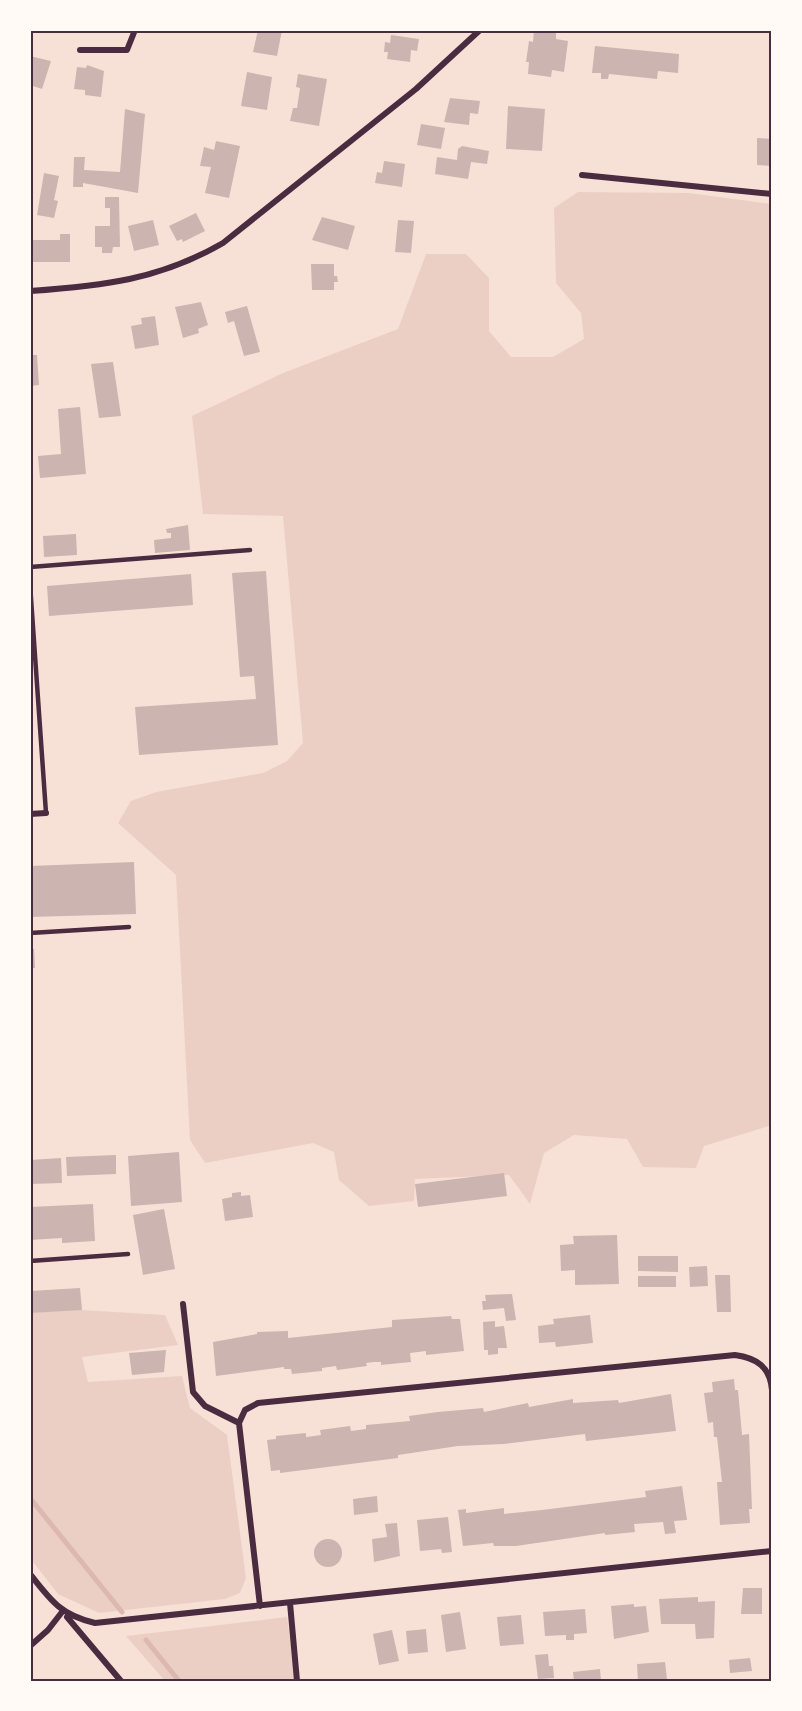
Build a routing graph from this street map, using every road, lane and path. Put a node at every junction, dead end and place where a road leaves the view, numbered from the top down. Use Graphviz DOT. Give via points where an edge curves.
graph roads {
  1 [pos="135,30"];
  2 [pos="480,30"];
  3 [pos="80,50"];
  4 [pos="582,175"];
  5 [pos="772,194"];
  6 [pos="30,291"];
  7 [pos="250,550"];
  8 [pos="30,567"];
  9 [pos="30,584"];
  10 [pos="45,813"];
  11 [pos="30,814"];
  12 [pos="129,927"];
  13 [pos="30,933"];
  14 [pos="128,1254"];
  15 [pos="30,1261"];
  16 [pos="183,1304"];
  17 [pos="772,1390"];
  18 [pos="239,1423"];
  19 [pos="772,1551"];
  20 [pos="30,1574"];
  21 [pos="291,1603"];
  22 [pos="260,1606"];
  23 [pos="62,1612"];
  24 [pos="30,1646"];
  25 [pos="121,1681"];
  26 [pos="297,1681"];
  1 -- 3 [label="street" via="127,50"];
  2 -- 6 [label="street" via="407,97 223,243 194,260 168,271 123,281"];
  4 -- 5 [label="street"];
  7 -- 8 [label="lane"];
  9 -- 10 [label="lane"];
  10 -- 11 [label="street"];
  12 -- 13 [label="lane"];
  14 -- 15 [label="lane"];
  16 -- 18 [label="street" via="194,1392 205,1406"];
  17 -- 18 [label="street" via="771,1378 763,1366 752,1357 735,1354 258,1403 245,1410"];
  18 -- 22 [label="street"];
  19 -- 21 [label="street"];
  20 -- 23 [label="street"];
  21 -- 22 [label="street"];
  21 -- 26 [label="street"];
  22 -- 23 [label="street" via="95,1623"];
  23 -- 24 [label="street"];
  23 -- 25 [label="street"];
}
